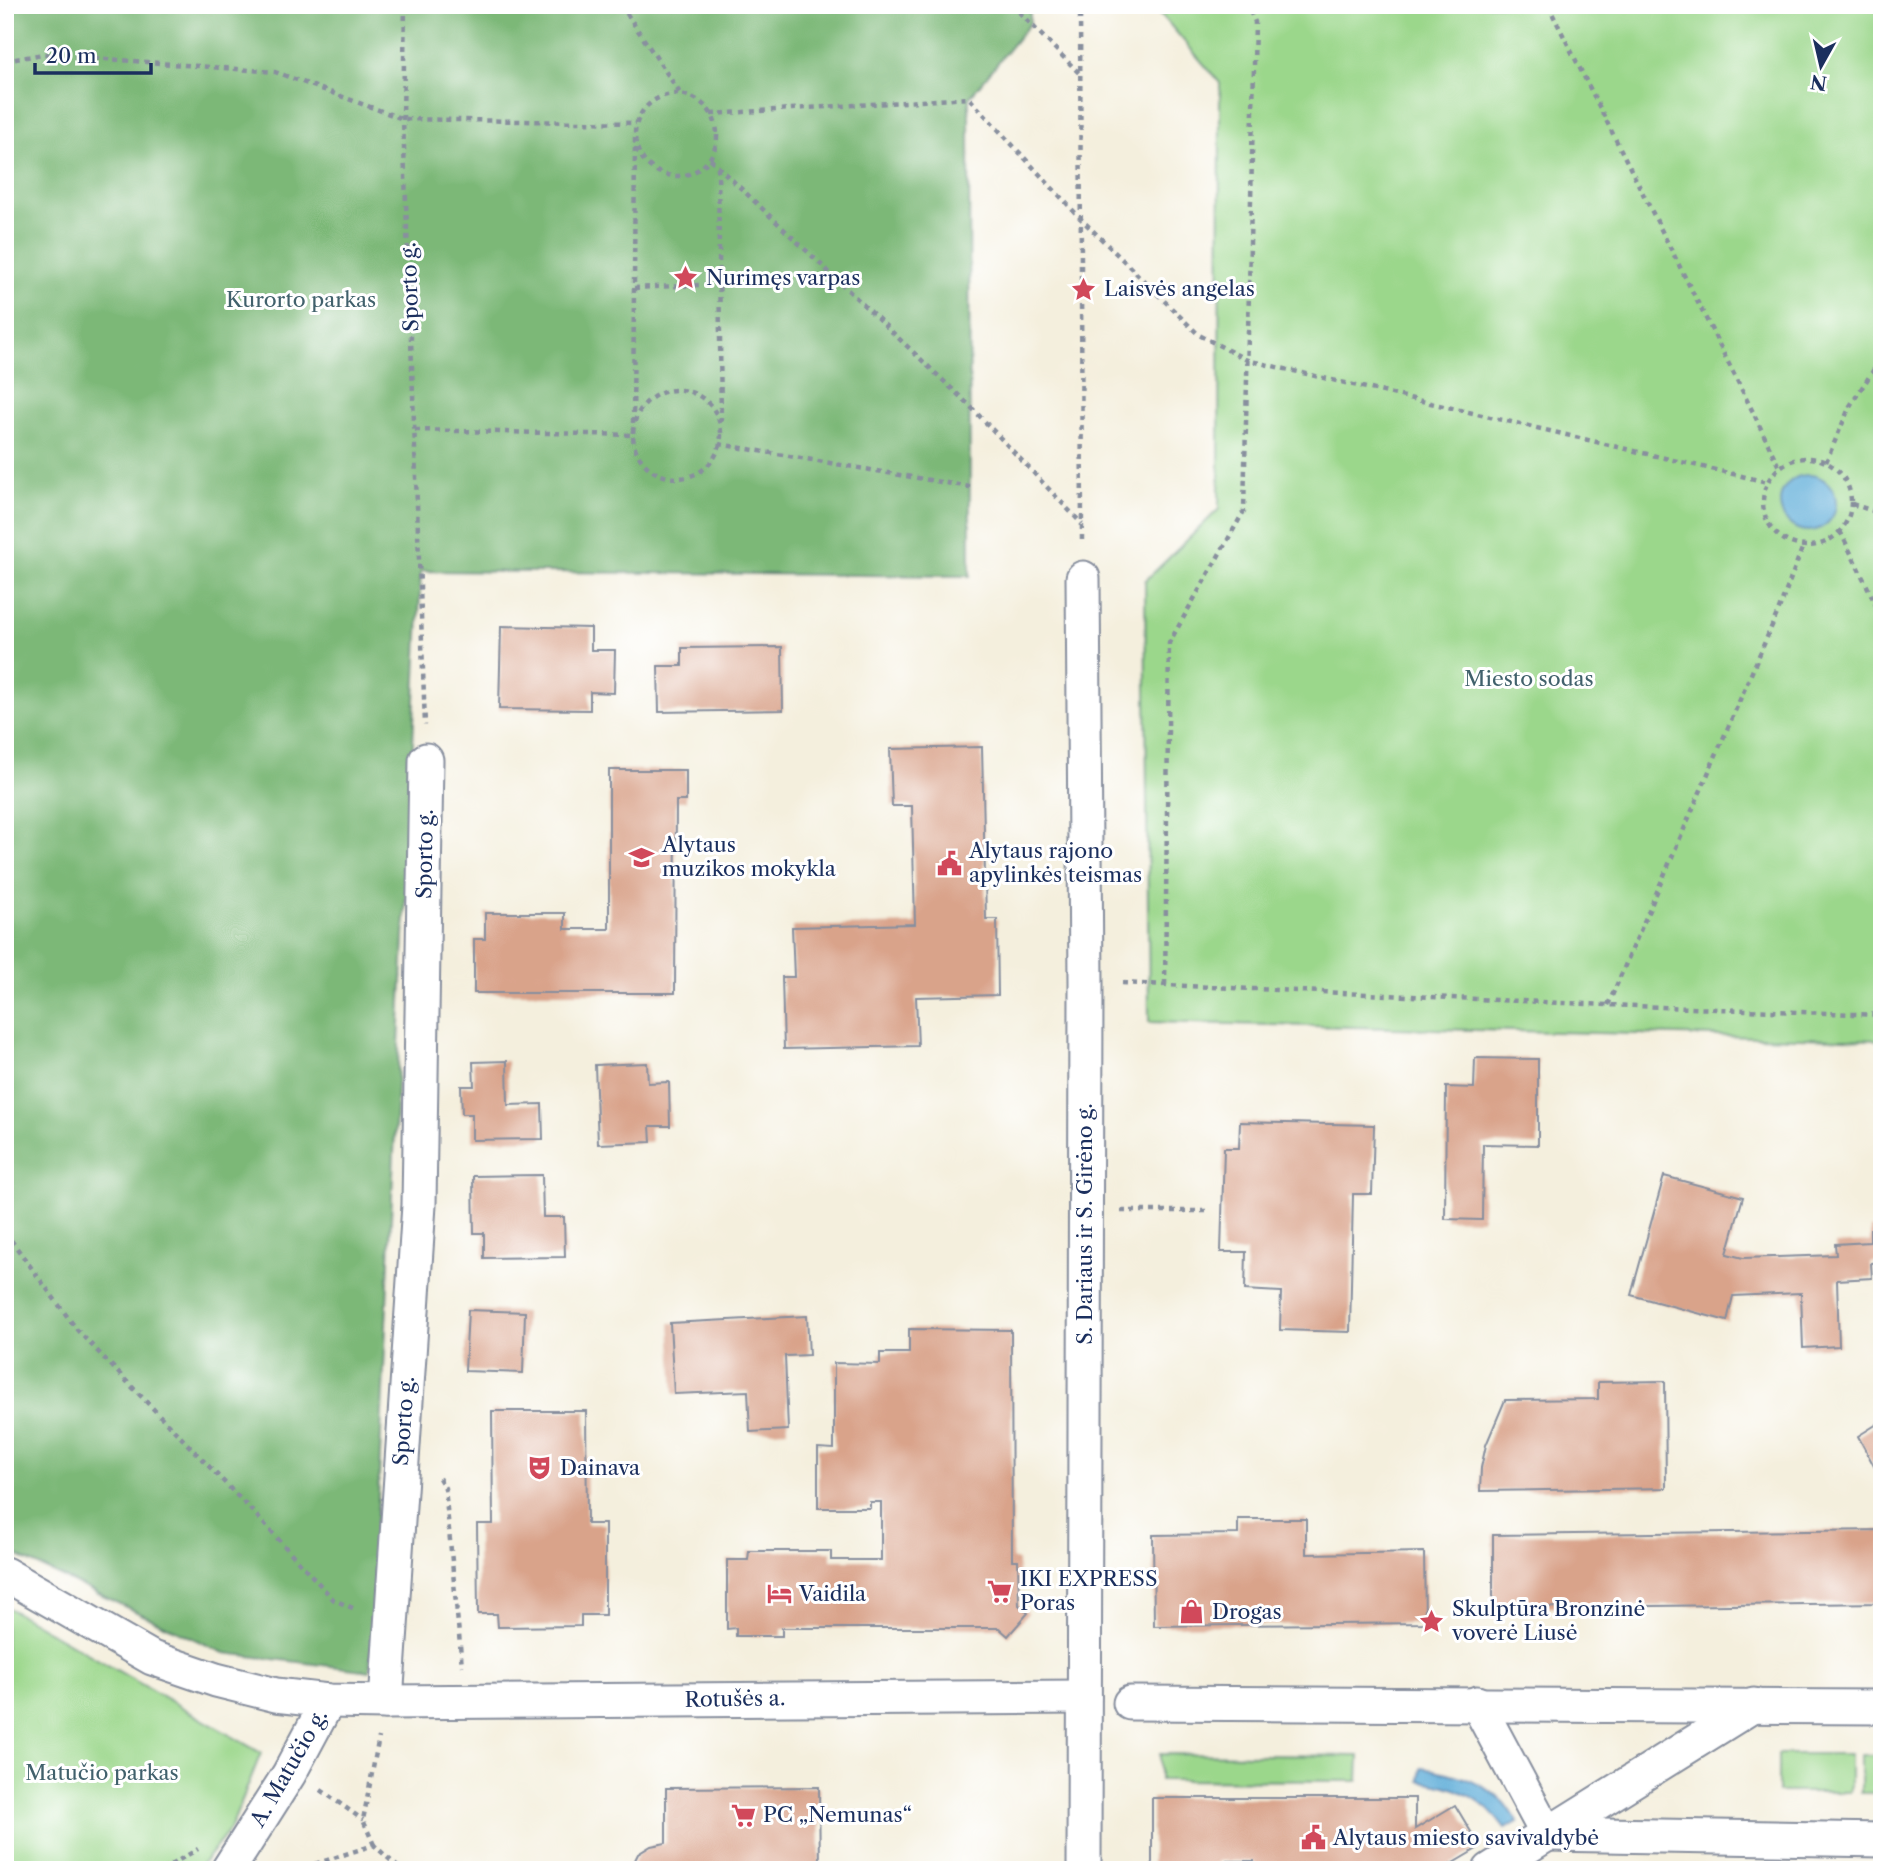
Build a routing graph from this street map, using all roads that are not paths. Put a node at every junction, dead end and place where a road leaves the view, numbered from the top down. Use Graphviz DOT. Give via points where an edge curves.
graph roads {
  1 [pos="1083,578"];
  2 [pos="426,760"];
  3 [pos="5,1574"];
  4 [pos="1084,1698"];
  5 [pos="328,1701"];
  6 [pos="386,1702"];
  7 [pos="1130,1703"];
  8 [pos="1477,1703"];
  9 [pos="1754,1705"];
  10 [pos="1882,1707"];
  11 [pos="1547,1834"];
  12 [pos="1882,1840"];
  13 [pos="228,1870"];
  14 [pos="1084,1870"];
  15 [pos="1490,1870"];
  1 -- 4 [label="street, S. Dariaus ir S. Girėno g."];
  2 -- 6 [label="street, Sporto g." via="419,1205"];
  3 -- 5 [label="street, Rotušės a." via="152,1658 276,1695"];
  4 -- 6 [label="street, Rotušės a."];
  4 -- 14 [label="street, S. Dariaus ir S. Girėno g."];
  5 -- 6 [label="street, Rotušės a."];
  5 -- 13 [label="street, A. Matučio g." via="289,1774"];
  7 -- 8 [label="street"];
  8 -- 9 [label="street"];
  8 -- 11 [label="street"];
  9 -- 10 [label="street"];
  9 -- 11 [label="street"];
  11 -- 12 [label="street"];
  11 -- 15 [label="street"];
}
